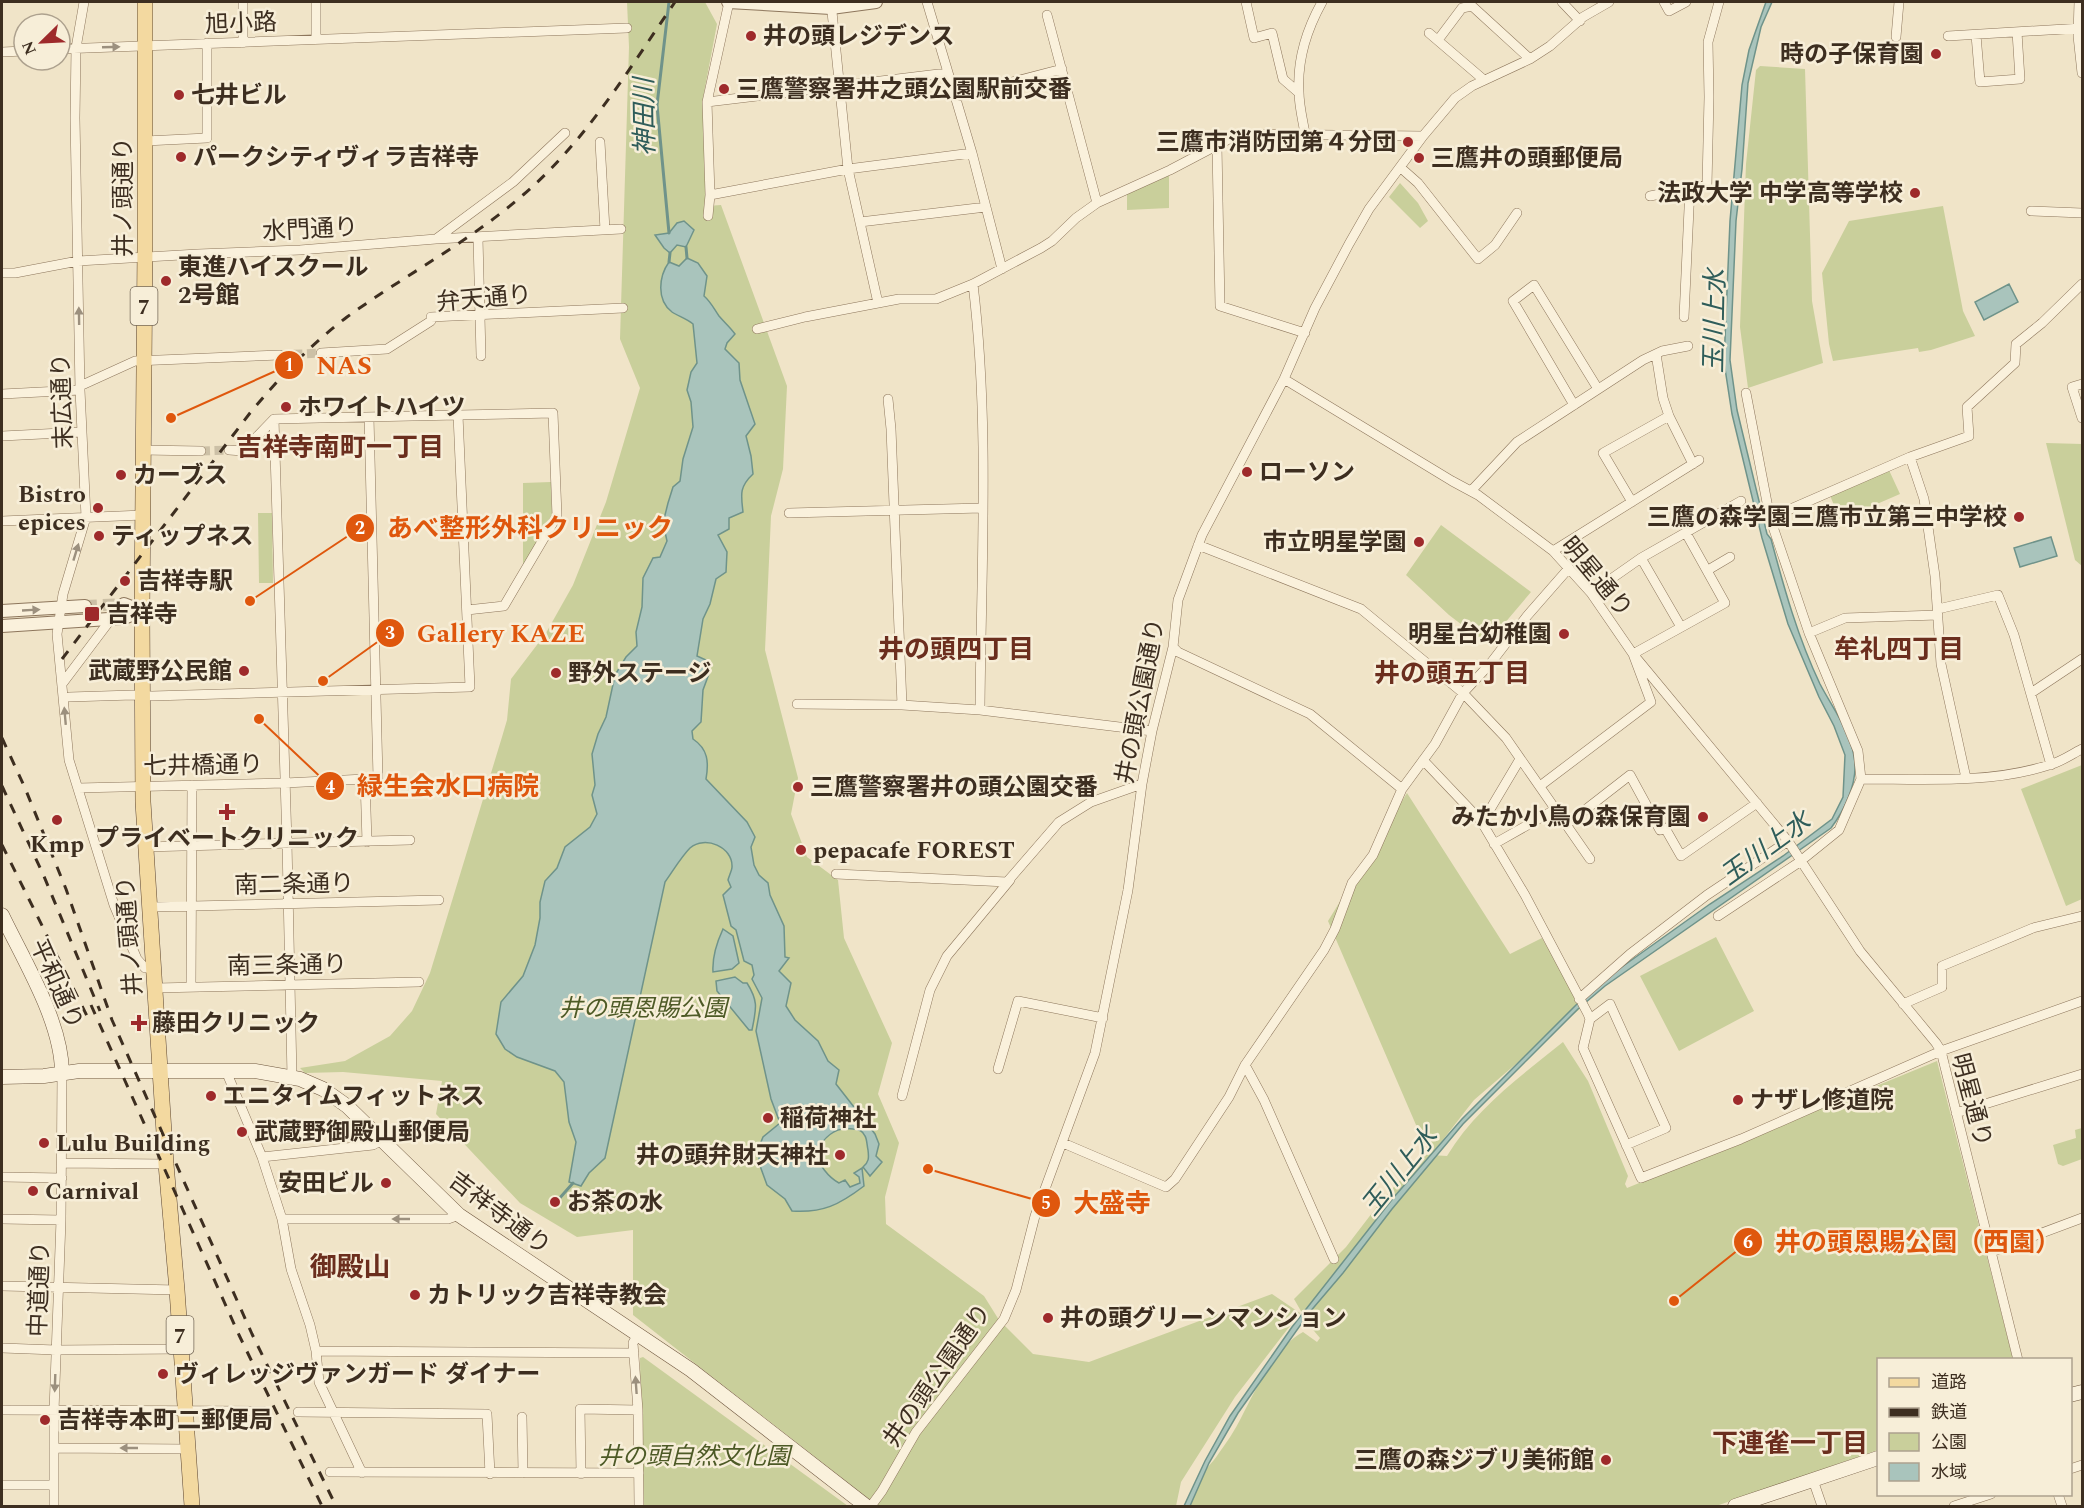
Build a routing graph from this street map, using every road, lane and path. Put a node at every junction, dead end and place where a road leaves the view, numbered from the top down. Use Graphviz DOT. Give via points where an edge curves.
graph roads {
  1 [pos="145,2"];
  2 [pos="243,2"];
  3 [pos="316,2"];
  4 [pos="729,2"];
  5 [pos="876,2"];
  6 [pos="927,2"];
  7 [pos="1246,2"];
  8 [pos="1322,2"];
  9 [pos="1562,2"];
  10 [pos="1609,2"];
  11 [pos="1664,2"];
  12 [pos="1686,2"];
  13 [pos="1719,2"];
  14 [pos="1899,2"];
  15 [pos="2079,2"];
  16 [pos="831,5"];
  17 [pos="84,6"];
  18 [pos="1047,15"];
  19 [pos="1580,21"];
  20 [pos="2080,27"];
  21 [pos="627,28"];
  22 [pos="2017,32"];
  23 [pos="1428,33"];
  24 [pos="1976,35"];
  25 [pos="1948,36"];
  26 [pos="1896,37"];
  27 [pos="316,39"];
  28 [pos="1438,40"];
  29 [pos="207,43"];
  30 [pos="243,43"];
  31 [pos="145,46"];
  32 [pos="72,48"];
  33 [pos="76,48"];
  34 [pos="1530,59"];
  35 [pos="1062,69"];
  36 [pos="947,73"];
  37 [pos="2082,73"];
  38 [pos="1484,80"];
  39 [pos="839,86"];
  40 [pos="1298,92"];
  41 [pos="955,97"];
  42 [pos="707,102"];
  43 [pos="565,133"];
  44 [pos="1305,134"];
  45 [pos="1423,136"];
  46 [pos="145,141"];
  47 [pos="600,142"];
  48 [pos="1217,146"];
  49 [pos="972,153"];
  50 [pos="1401,168"];
  51 [pos="848,169"];
  52 [pos="1690,187"];
  53 [pos="710,195"];
  54 [pos="1650,196"];
  55 [pos="1097,203"];
  56 [pos="986,207"];
  57 [pos="2031,212"];
  58 [pos="1517,213"];
  59 [pos="2082,213"];
  60 [pos="708,216"];
  61 [pos="860,222"];
  62 [pos="621,229"];
  63 [pos="605,230"];
  64 [pos="478,238"];
  65 [pos="436,239"];
  66 [pos="145,257"];
  67 [pos="78,261"];
  68 [pos="1002,269"];
  69 [pos="2,273"];
  70 [pos="973,284"];
  71 [pos="2082,284"];
  72 [pos="878,303"];
  73 [pos="623,308"];
  74 [pos="480,315"];
  75 [pos="1684,317"];
  76 [pos="757,329"];
  77 [pos="1305,333"];
  78 [pos="1688,346"];
  79 [pos="321,353"];
  80 [pos="1656,354"];
  81 [pos="280,355"];
  82 [pos="481,356"];
  83 [pos="143,361"];
  84 [pos="1284,379"];
  85 [pos="2082,384"];
  86 [pos="80,388"];
  87 [pos="1598,389"];
  88 [pos="1746,393"];
  89 [pos="2,394"];
  90 [pos="888,399"];
  91 [pos="1574,405"];
  92 [pos="458,415"];
  93 [pos="1669,416"];
  94 [pos="369,417"];
  95 [pos="2082,418"];
  96 [pos="273,419"];
  97 [pos="82,432"];
  98 [pos="2,436"];
  99 [pos="143,450"];
  100 [pos="229,450"];
  101 [pos="201,451"];
  102 [pos="1910,457"];
  103 [pos="1471,491"];
  104 [pos="1741,501"];
  105 [pos="1632,502"];
  106 [pos="982,508"];
  107 [pos="894,511"];
  108 [pos="789,513"];
  109 [pos="143,515"];
  110 [pos="86,517"];
  111 [pos="1770,518"];
  112 [pos="2,520"];
  113 [pos="1686,533"];
  114 [pos="1198,545"];
  115 [pos="1553,550"];
  116 [pos="1730,557"];
  117 [pos="1641,558"];
  118 [pos="1569,568"];
  119 [pos="1708,570"];
  120 [pos="1591,593"];
  121 [pos="124,604"];
  122 [pos="85,606"];
  123 [pos="60,608"];
  124 [pos="467,610"];
  125 [pos="2,611"];
  126 [pos="142,611"];
  127 [pos="1938,612"];
  128 [pos="111,619"];
  129 [pos="58,623"];
  130 [pos="2,626"];
  131 [pos="1681,627"];
  132 [pos="1809,633"];
  133 [pos="1173,647"];
  134 [pos="1633,654"];
  135 [pos="2082,659"];
  136 [pos="62,684"];
  137 [pos="376,690"];
  138 [pos="282,693"];
  139 [pos="1463,693"];
  140 [pos="2031,693"];
  141 [pos="143,695"];
  142 [pos="69,697"];
  143 [pos="796,705"];
  144 [pos="902,705"];
  145 [pos="980,710"];
  146 [pos="1152,731"];
  147 [pos="2082,749"];
  148 [pos="1520,759"];
  149 [pos="1423,760"];
  150 [pos="2051,765"];
  151 [pos="378,778"];
  152 [pos="1966,778"];
  153 [pos="1862,779"];
  154 [pos="285,783"];
  155 [pos="1142,784"];
  156 [pos="192,785"];
  157 [pos="143,786"];
  158 [pos="1540,786"];
  159 [pos="78,788"];
  160 [pos="1402,789"];
  161 [pos="1757,803"];
  162 [pos="1556,809"];
  163 [pos="1482,824"];
  164 [pos="1567,824"];
  165 [pos="410,840"];
  166 [pos="367,842"];
  167 [pos="287,843"];
  168 [pos="1494,844"];
  169 [pos="1790,844"];
  170 [pos="192,845"];
  171 [pos="146,847"];
  172 [pos="1800,857"];
  173 [pos="1590,859"];
  174 [pos="836,874"];
  175 [pos="1014,876"];
  176 [pos="439,900"];
  177 [pos="289,903"];
  178 [pos="190,906"];
  179 [pos="150,907"];
  180 [pos="2,915"];
  181 [pos="1718,916"];
  182 [pos="2082,916"];
  183 [pos="154,968"];
  184 [pos="418,982"];
  185 [pos="290,984"];
  186 [pos="191,987"];
  187 [pos="156,988"];
  188 [pos="1580,1000"];
  189 [pos="2082,1001"];
  190 [pos="1903,1004"];
  191 [pos="1589,1016"];
  192 [pos="1103,1018"];
  193 [pos="1941,1051"];
  194 [pos="1245,1065"];
  195 [pos="998,1069"];
  196 [pos="226,1071"];
  197 [pos="161,1072"];
  198 [pos="62,1073"];
  199 [pos="2082,1074"];
  200 [pos="2,1077"];
  201 [pos="292,1077"];
  202 [pos="902,1096"];
  203 [pos="1956,1113"];
  204 [pos="382,1140"];
  205 [pos="1063,1143"];
  206 [pos="1626,1144"];
  207 [pos="262,1156"];
  208 [pos="62,1163"];
  209 [pos="166,1164"];
  210 [pos="2,1177"];
  211 [pos="62,1178"];
  212 [pos="459,1215"];
  213 [pos="2082,1218"];
  214 [pos="2,1219"];
  215 [pos="282,1219"];
  216 [pos="61,1220"];
  217 [pos="1991,1252"];
  218 [pos="1334,1259"];
  219 [pos="2,1286"];
  220 [pos="57,1287"];
  221 [pos="177,1290"];
  222 [pos="638,1334"];
  223 [pos="2,1348"];
  224 [pos="56,1350"];
  225 [pos="181,1350"];
  226 [pos="316,1351"];
  227 [pos="634,1353"];
  228 [pos="2018,1358"];
  229 [pos="2,1410"];
  230 [pos="638,1410"];
  231 [pos="54,1411"];
  232 [pos="263,1411"];
  233 [pos="185,1412"];
  234 [pos="298,1412"];
  235 [pos="333,1413"];
  236 [pos="522,1417"];
  237 [pos="54,1448"];
  238 [pos="188,1449"];
  239 [pos="1877,1458"];
  240 [pos="330,1473"];
  241 [pos="362,1473"];
  242 [pos="523,1473"];
  243 [pos="639,1473"];
  244 [pos="490,1474"];
  245 [pos="581,1474"];
  246 [pos="1813,1480"];
  247 [pos="2,1485"];
  248 [pos="53,1485"];
  249 [pos="1985,1496"];
  250 [pos="54,1506"];
  251 [pos="192,1506"];
  252 [pos="639,1506"];
  253 [pos="869,1506"];
  254 [pos="1735,1506"];
  255 [pos="1822,1506"];
  256 [pos="1954,1506"];
  1 -- 31 [label="main road, 井ノ頭通り / 7"];
  2 -- 30 [label="street"];
  3 -- 27 [label="street"];
  4 -- 16 [label="street"];
  4 -- 42 [label="street"];
  5 -- 16 [label="street"];
  6 -- 36 [label="street"];
  7 -- 40 [label="street" via="1254,38 1272,33 1283,79"];
  8 -- 40 [label="street" via="1305,40"];
  9 -- 19 [label="street"];
  10 -- 19 [label="street, 井の頭公園通り"];
  11 -- 12 [label="street" via="1669,11"];
  13 -- 52 [label="street" via="1708,42 1707,185"];
  14 -- 26 [label="street"];
  15 -- 20 [label="street"];
  16 -- 39 [label="street"];
  17 -- 33 [label="street, 末広通り"];
  18 -- 35 [label="street"];
  19 -- 34 [label="street, 井の頭公園通り"];
  20 -- 22 [label="street"];
  20 -- 37 [label="street"];
  21 -- 27 [label="street, 旭小路"];
  22 -- 24 [label="street"];
  22 -- 24 [label="street" via="2020,79 1980,82"];
  23 -- 28 [label="street"];
  24 -- 25 [label="street"];
  27 -- 30 [label="street, 旭小路"];
  28 -- 34 [label="street" via="1462,8 1472,6"];
  28 -- 38 [label="street"];
  29 -- 30 [label="street, 旭小路"];
  29 -- 31 [label="street, 旭小路"];
  29 -- 46 [label="street" via="207,138"];
  33 -- 31 [label="street, 旭小路, one-way"];
  31 -- 46 [label="main road, 井ノ頭通り / 7"];
  32 -- 33 [label="street, 旭小路"];
  33 -- 67 [label="street, 末広通り"];
  34 -- 38 [label="street, 井の頭公園通り"];
  35 -- 41 [label="street"];
  35 -- 55 [label="street"];
  36 -- 39 [label="street"];
  36 -- 41 [label="street"];
  38 -- 45 [label="street, 井の頭公園通り" via="1455,98"];
  39 -- 42 [label="street"];
  39 -- 51 [label="street"];
  40 -- 44 [label="street"];
  41 -- 49 [label="street"];
  42 -- 53 [label="street"];
  43 -- 65 [label="street" via="513,182"];
  44 -- 45 [label="street"];
  44 -- 48 [label="street" via="1257,134 1229,139"];
  45 -- 50 [label="street, 井の頭公園通り"];
  46 -- 66 [label="main road, 井ノ頭通り / 7"];
  47 -- 63 [label="street"];
  48 -- 55 [label="street"];
  48 -- 77 [label="street" via="1220,306"];
  49 -- 51 [label="street"];
  49 -- 56 [label="street"];
  50 -- 58 [label="street" via="1418,183 1478,259 1495,245"];
  50 -- 77 [label="street, 井の頭公園通り" via="1369,209"];
  51 -- 53 [label="street"];
  51 -- 61 [label="street"];
  52 -- 54 [label="street"];
  52 -- 75 [label="street"];
  53 -- 60 [label="street"];
  55 -- 68 [label="street" via="1053,240"];
  56 -- 61 [label="street"];
  56 -- 68 [label="street"];
  57 -- 59 [label="street"];
  61 -- 72 [label="street"];
  62 -- 63 [label="street, 水門通り"];
  63 -- 64 [label="street, 水門通り"];
  64 -- 65 [label="street, 水門通り"];
  64 -- 74 [label="street"];
  65 -- 66 [label="street, 水門通り"];
  66 -- 67 [label="street, 水門通り"];
  66 -- 83 [label="main road, 井ノ頭通り / 7"];
  67 -- 69 [label="street, 水門通り"];
  86 -- 67 [label="street, 末広通り, one-way"];
  68 -- 70 [label="street"];
  70 -- 72 [label="street" via="936,299"];
  70 -- 106 [label="street" via="982,425"];
  71 -- 102 [label="street" via="2016,344 2015,363 1967,407 1969,436"];
  72 -- 76 [label="street"];
  73 -- 74 [label="street, 弁天通り"];
  74 -- 79 [label="street, 弁天通り" via="431,317 431,321 387,349"];
  74 -- 82 [label="street"];
  77 -- 84 [label="street, 井の頭公園通り"];
  78 -- 80 [label="street"];
  80 -- 87 [label="street"];
  80 -- 93 [label="street"];
  81 -- 83 [label="street"];
  83 -- 86 [label="street" via="135,361"];
  83 -- 99 [label="main road, 井ノ頭通り / 7"];
  84 -- 103 [label="street, 明星通り"];
  84 -- 114 [label="street, 井の頭公園通り"];
  85 -- 95 [label="street" via="2072,387"];
  86 -- 89 [label="street"];
  86 -- 97 [label="street, 末広通り"];
  87 -- 91 [label="street"];
  87 -- 91 [label="street" via="1534,285 1513,301"];
  88 -- 111 [label="street"];
  90 -- 107 [label="street"];
  91 -- 103 [label="street" via="1512,446"];
  92 -- 94 [label="street"];
  92 -- 124 [label="street"];
  92 -- 124 [label="street" via="553,413 557,516 504,606"];
  93 -- 105 [label="street" via="1696,462"];
  93 -- 105 [label="street" via="1604,453"];
  94 -- 96 [label="street"];
  94 -- 137 [label="street"];
  96 -- 100 [label="street" via="243,451"];
  96 -- 138 [label="street"];
  97 -- 98 [label="street"];
  97 -- 110 [label="street, 末広通り"];
  99 -- 101 [label="street"];
  99 -- 109 [label="main road, 井ノ頭通り / 7"];
  102 -- 111 [label="street"];
  102 -- 127 [label="street" via="1924,499"];
  103 -- 115 [label="street, 明星通り"];
  104 -- 113 [label="street"];
  105 -- 115 [label="street"];
  106 -- 107 [label="street"];
  106 -- 145 [label="street"];
  107 -- 108 [label="street"];
  107 -- 144 [label="street"];
  109 -- 110 [label="street"];
  109 -- 126 [label="main road, 井ノ頭通り / 7"];
  110 -- 112 [label="street"];
  123 -- 110 [label="street, 末広通り, one-way"];
  111 -- 132 [label="street"];
  113 -- 117 [label="street"];
  113 -- 119 [label="street"];
  114 -- 133 [label="street, 井の頭公園通り" via="1178,600"];
  114 -- 139 [label="street" via="1361,609"];
  115 -- 118 [label="street, 明星通り"];
  116 -- 119 [label="street"];
  117 -- 120 [label="street"];
  117 -- 131 [label="street"];
  118 -- 120 [label="street, 明星通り"];
  118 -- 139 [label="street"];
  119 -- 131 [label="street" via="1725,603"];
  120 -- 134 [label="street, 明星通り"];
  121 -- 126 [label="street"];
  122 -- 123 [label="street"];
  125 -- 123 [label="street, one-way"];
  123 -- 129 [label="street, 末広通り"];
  124 -- 137 [label="street" via="471,687"];
  126 -- 128 [label="street"];
  126 -- 141 [label="main road, 井ノ頭通り / 7"];
  127 -- 132 [label="street" via="1845,618"];
  127 -- 140 [label="street" via="1998,595"];
  127 -- 152 [label="street" via="1941,664"];
  128 -- 129 [label="street"];
  128 -- 136 [label="street"];
  129 -- 130 [label="street"];
  129 -- 136 [label="street, 末広通り"];
  131 -- 134 [label="street"];
  132 -- 153 [label="street" via="1858,751"];
  133 -- 146 [label="street, 井の頭公園通り"];
  133 -- 160 [label="street" via="1310,714"];
  134 -- 158 [label="street" via="1651,702"];
  134 -- 161 [label="street, 明星通り"];
  135 -- 140 [label="street"];
  159 -- 136 [label="street, 末広通り, one-way" via="68,748"];
  137 -- 138 [label="street"];
  137 -- 151 [label="street"];
  138 -- 141 [label="street"];
  138 -- 154 [label="street"];
  139 -- 148 [label="street" via="1506,738"];
  139 -- 149 [label="street"];
  140 -- 150 [label="street"];
  141 -- 142 [label="street"];
  141 -- 157 [label="main road, 井ノ頭通り / 7"];
  143 -- 144 [label="street"];
  144 -- 145 [label="street"];
  145 -- 146 [label="street"];
  146 -- 155 [label="street, 井の頭公園通り"];
  147 -- 150 [label="street"];
  148 -- 158 [label="street"];
  148 -- 163 [label="street"];
  149 -- 160 [label="street"];
  149 -- 163 [label="street"];
  150 -- 152 [label="street"];
  152 -- 153 [label="street"];
  153 -- 172 [label="street" via="1839,830"];
  154 -- 156 [label="street, 七井橋通り"];
  154 -- 166 [label="street, 七井橋通り" via="365,779"];
  154 -- 167 [label="street"];
  155 -- 174 [label="street" via="1091,802 1059,822 1007,882"];
  155 -- 192 [label="street, 井の頭公園通り" via="1131,877"];
  156 -- 157 [label="street, 七井橋通り"];
  156 -- 170 [label="street"];
  157 -- 159 [label="street, 七井橋通り"];
  157 -- 171 [label="main road, 井ノ頭通り / 7"];
  158 -- 162 [label="street"];
  159 -- 183 [label="street, 末広通り" via="114,904 137,959 145,968"];
  160 -- 194 [label="street" via="1373,855 1352,884 1324,950"];
  161 -- 164 [label="street" via="1681,856 1665,828 1660,830 1630,775"];
  161 -- 169 [label="street, 明星通り"];
  162 -- 164 [label="street"];
  162 -- 168 [label="street"];
  163 -- 168 [label="street"];
  164 -- 173 [label="street"];
  165 -- 166 [label="street"];
  166 -- 167 [label="street"];
  167 -- 170 [label="street"];
  167 -- 177 [label="street"];
  168 -- 188 [label="street"];
  169 -- 172 [label="street, 明星通り"];
  169 -- 188 [label="street" via="1707,895 1630,954"];
  170 -- 171 [label="street"];
  170 -- 178 [label="street"];
  171 -- 179 [label="main road, 井ノ頭通り / 7"];
  172 -- 181 [label="street"];
  172 -- 190 [label="street, 明星通り" via="1860,951"];
  175 -- 202 [label="street" via="947,956 930,990"];
  176 -- 177 [label="street, 南二条通り"];
  177 -- 178 [label="street, 南二条通り"];
  177 -- 185 [label="street"];
  178 -- 179 [label="street, 南二条通り"];
  178 -- 186 [label="street"];
  179 -- 183 [label="main road, 井ノ頭通り / 7"];
  180 -- 198 [label="main road, 平和通り" via="55,1027"];
  182 -- 190 [label="street" via="2033,928 1942,966 1942,987"];
  183 -- 187 [label="main road, 井ノ頭通り / 7"];
  184 -- 185 [label="street, 南三条通り"];
  185 -- 186 [label="street, 南三条通り"];
  185 -- 201 [label="street"];
  186 -- 187 [label="street, 南三条通り"];
  187 -- 197 [label="main road, 井ノ頭通り / 7"];
  188 -- 191 [label="street"];
  189 -- 193 [label="street"];
  190 -- 193 [label="street, 明星通り"];
  191 -- 206 [label="street" via="1583,1047"];
  191 -- 206 [label="street" via="1610,1004 1666,1128"];
  192 -- 195 [label="street" via="1018,1001"];
  192 -- 205 [label="street, 井の頭公園通り" via="1095,1053"];
  193 -- 203 [label="street, 明星通り"];
  193 -- 206 [label="street" via="1741,1139 1641,1178"];
  194 -- 205 [label="street" via="1229,1096 1166,1187"];
  194 -- 218 [label="street"];
  196 -- 197 [label="main road, 吉祥寺通り"];
  196 -- 201 [label="main road, 吉祥寺通り" via="266,1071"];
  196 -- 207 [label="street"];
  197 -- 198 [label="main road, 吉祥寺通り"];
  197 -- 209 [label="main road, 井ノ頭通り / 7"];
  198 -- 200 [label="main road, 吉祥寺通り"];
  198 -- 208 [label="street, 中道通り"];
  199 -- 203 [label="street"];
  201 -- 204 [label="main road, 吉祥寺通り" via="335,1096"];
  203 -- 217 [label="street, 明星通り"];
  204 -- 207 [label="street" via="373,1145"];
  204 -- 212 [label="main road, 吉祥寺通り"];
  205 -- 253 [label="street, 井の頭公園通り" via="1035,1216 1006,1317 916,1432"];
  207 -- 215 [label="street"];
  208 -- 209 [label="street"];
  208 -- 211 [label="street, 中道通り"];
  209 -- 221 [label="main road, 井ノ頭通り / 7"];
  210 -- 211 [label="street"];
  211 -- 216 [label="street, 中道通り"];
  212 -- 215 [label="street, one-way" via="448,1219"];
  212 -- 222 [label="main road, 吉祥寺通り"];
  213 -- 217 [label="street"];
  214 -- 216 [label="street"];
  215 -- 226 [label="street" via="291,1269"];
  216 -- 220 [label="street, 中道通り"];
  217 -- 228 [label="street, 明星通り"];
  219 -- 220 [label="street"];
  220 -- 221 [label="street"];
  220 -- 224 [label="street, 中道通り"];
  221 -- 225 [label="main road, 井ノ頭通り / 7"];
  222 -- 227 [label="street" via="633,1343"];
  222 -- 253 [label="main road, 吉祥寺通り" via="729,1398"];
  223 -- 224 [label="street"];
  224 -- 225 [label="street"];
  224 -- 231 [label="street, 中道通り, one-way"];
  225 -- 233 [label="main road, 井ノ頭通り / 7"];
  226 -- 227 [label="street"];
  226 -- 235 [label="street" via="319,1382"];
  230 -- 227 [label="street, one-way"];
  229 -- 231 [label="street"];
  230 -- 243 [label="street"];
  230 -- 245 [label="street" via="580,1408"];
  231 -- 233 [label="street"];
  231 -- 237 [label="street, 中道通り"];
  232 -- 233 [label="street"];
  233 -- 238 [label="main road, 井ノ頭通り / 7"];
  234 -- 235 [label="street"];
  235 -- 241 [label="street"];
  235 -- 244 [label="street" via="487,1413"];
  236 -- 242 [label="street"];
  238 -- 237 [label="street, one-way"];
  237 -- 248 [label="street, 中道通り"];
  238 -- 251 [label="main road, 井ノ頭通り / 7"];
  239 -- 246 [label="main road"];
  240 -- 241 [label="street"];
  241 -- 244 [label="street"];
  242 -- 244 [label="street"];
  242 -- 245 [label="street"];
  243 -- 245 [label="street"];
  243 -- 252 [label="street"];
  246 -- 254 [label="main road"];
  246 -- 255 [label="street"];
  247 -- 248 [label="street"];
  248 -- 250 [label="street, 中道通り"];
  249 -- 256 [label="street"];
}
